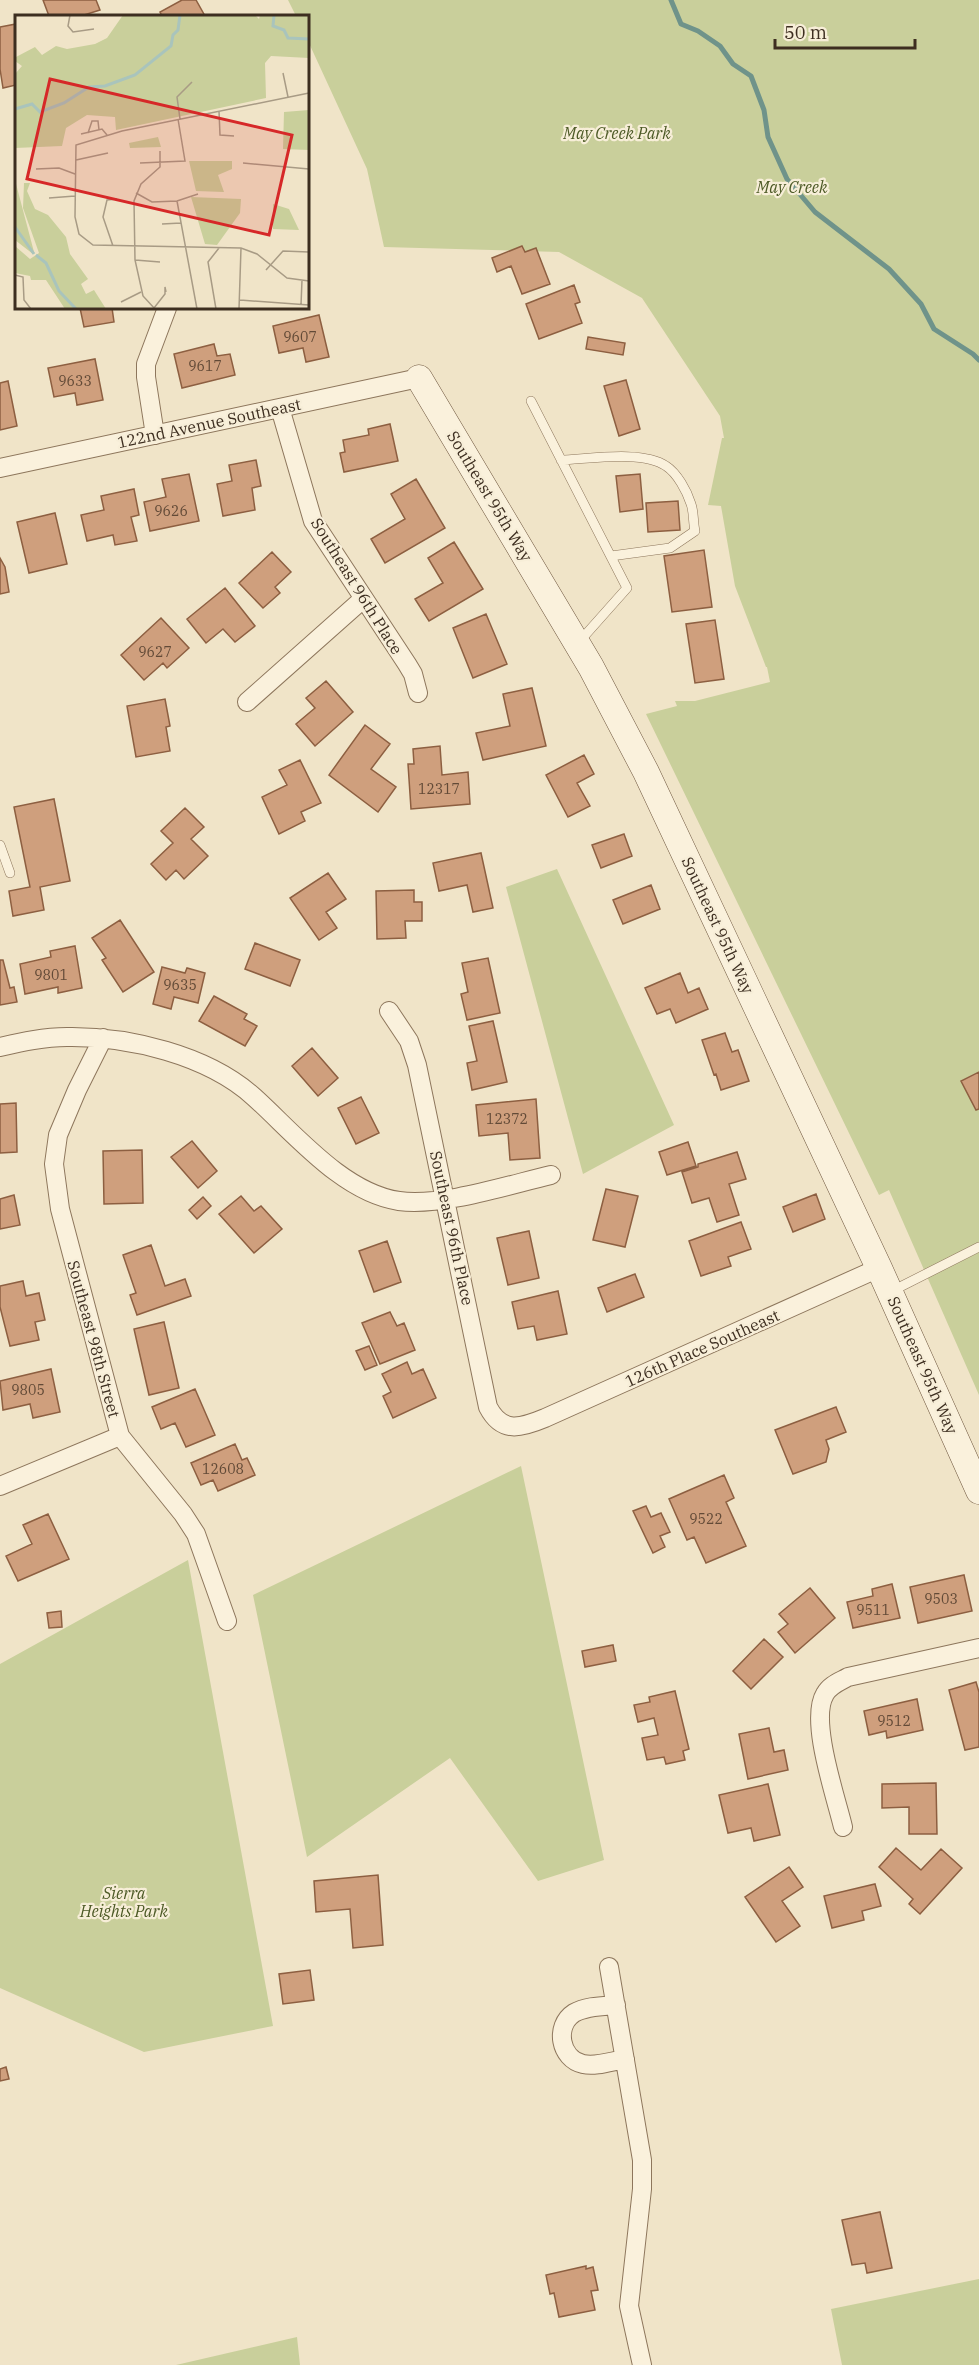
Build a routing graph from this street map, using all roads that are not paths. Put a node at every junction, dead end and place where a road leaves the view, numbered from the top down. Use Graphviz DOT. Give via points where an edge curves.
graph roads {
  1 [pos="166,309"];
  2 [pos="419,378"];
  3 [pos="531,401"];
  4 [pos="280,408"];
  5 [pos="155,435"];
  6 [pos="561,460"];
  7 [pos="0,468"];
  8 [pos="611,556"];
  9 [pos="363,599"];
  10 [pos="578,644"];
  11 [pos="418,693"];
  12 [pos="247,702"];
  13 [pos="0,845"];
  14 [pos="10,873"];
  15 [pos="389,1011"];
  16 [pos="103,1038"];
  17 [pos="0,1047"];
  18 [pos="551,1175"];
  19 [pos="446,1199"];
  20 [pos="979,1247"];
  21 [pos="879,1268"];
  22 [pos="890,1292"];
  23 [pos="525,1427"];
  24 [pos="120,1436"];
  25 [pos="0,1486"];
  26 [pos="979,1491"];
  27 [pos="228,1621"];
  28 [pos="979,1648"];
  29 [pos="843,1827"];
  30 [pos="609,1967"];
  31 [pos="616,2005"];
  32 [pos="625,2059"];
  33 [pos="642,2365"];
  1 -- 5 [label="street" via="146,364"];
  2 -- 4 [label="street, 122nd Avenue Southeast"];
  2 -- 10 [label="street, Southeast 95th Way"];
  3 -- 6 [label="lane"];
  4 -- 5 [label="street, 122nd Avenue Southeast"];
  4 -- 9 [label="street, Southeast 96th Place" via="313,521"];
  5 -- 7 [label="street, 122nd Avenue Southeast"];
  6 -- 8 [label="lane"];
  6 -- 8 [label="lane" via="653,459 677,476 691,504 695,531 670,548"];
  8 -- 10 [label="lane" via="627,588"];
  9 -- 11 [label="street, Southeast 96th Place" via="407,664"];
  9 -- 12 [label="street"];
  10 -- 21 [label="street, Southeast 95th Way" via="646,772"];
  13 -- 14 [label="lane"];
  15 -- 19 [label="street, Southeast 96th Place" via="409,1041 417,1065"];
  16 -- 17 [label="street" via="65,1037"];
  16 -- 19 [label="street" via="174,1054 227,1078 252,1095 314,1154 376,1194 423,1203"];
  16 -- 24 [label="street, Southeast 98th Street" via="58,1135 54,1164 60,1209"];
  18 -- 19 [label="street"];
  19 -- 23 [label="street, Southeast 96th Place" via="488,1407 502,1423 513,1428"];
  20 -- 22 [label="lane"];
  21 -- 22 [label="street, Southeast 95th Way"];
  21 -- 23 [label="street, 126th Place Southeast"];
  22 -- 26 [label="street, Southeast 95th Way"];
  24 -- 25 [label="street"];
  24 -- 27 [label="street, Southeast 98th Street" via="196,1534"];
  28 -- 29 [label="street" via="848,1677 825,1692 820,1704 820,1733"];
  30 -- 31 [label="street"];
  31 -- 32 [label="street"];
  31 -- 32 [label="street" via="576,2012 564,2025 562,2042 570,2057 586,2065"];
  32 -- 33 [label="street" via="642,2160 629,2306"];
}
